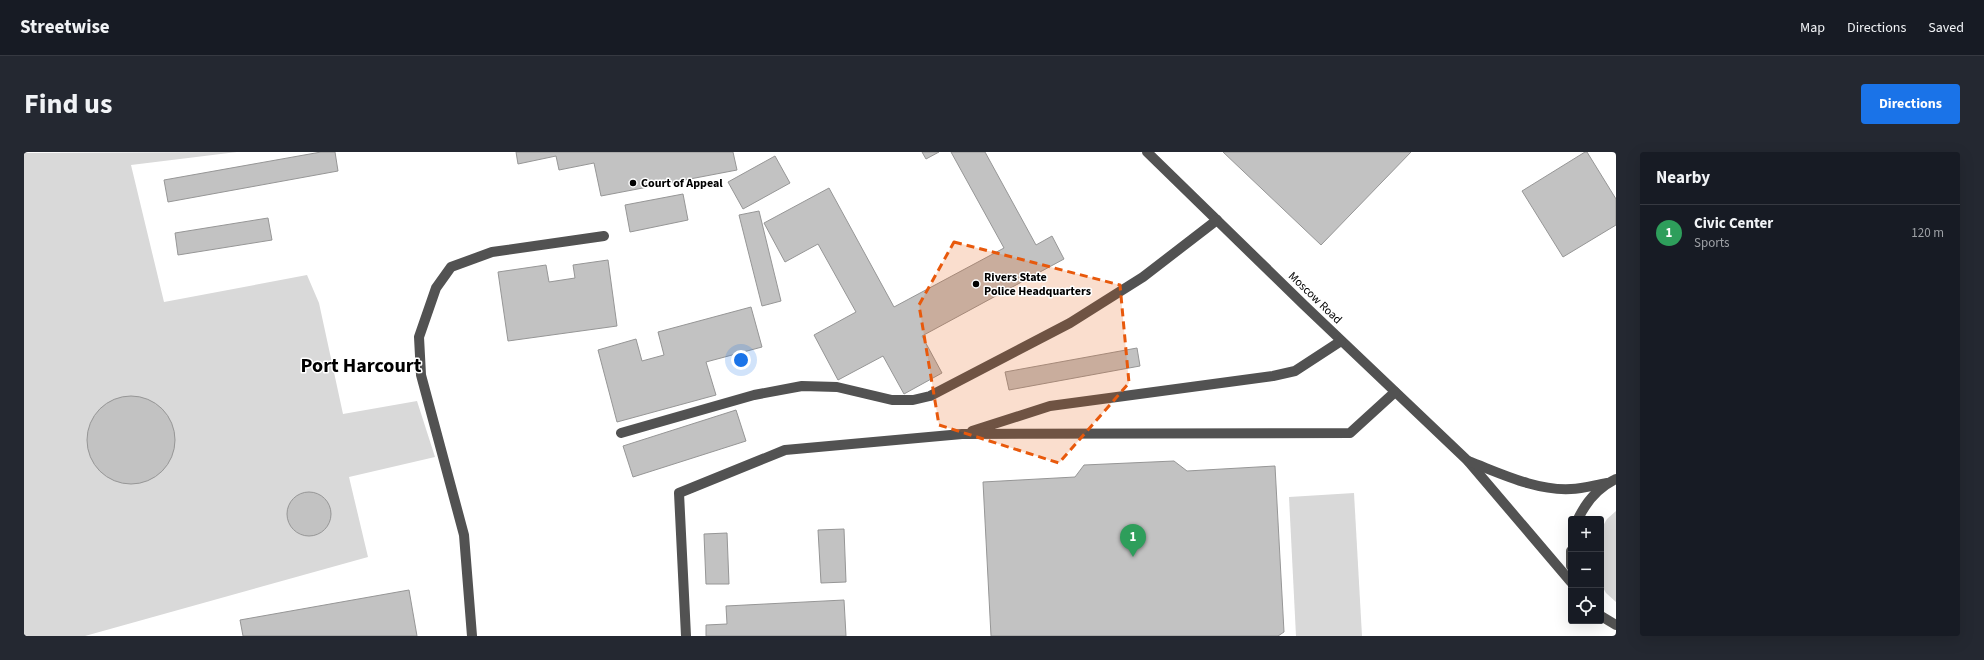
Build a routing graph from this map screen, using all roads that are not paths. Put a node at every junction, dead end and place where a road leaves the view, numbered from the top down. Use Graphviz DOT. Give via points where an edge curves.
graph roads {
  1 [pos="1147,152"];
  2 [pos="1217,220"];
  3 [pos="604,236"];
  4 [pos="1341,341"];
  5 [pos="1395,392"];
  6 [pos="621,433"];
  7 [pos="962,434"];
  8 [pos="1468,461"];
  9 [pos="1612,481"];
  10 [pos="1580,516"];
  11 [pos="1568,578"];
  12 [pos="1604,618"];
  13 [pos="1616,625"];
  14 [pos="472,636"];
  15 [pos="686,636"];
  1 -- 2 [label="street, Moscow Road"];
  2 -- 4 [label="street, Moscow Road"];
  2 -- 6 [label="street" via="1143,277 1077,319 930,396 913,400 892,400 836,387 802,386 754,395"];
  3 -- 14 [label="street" via="492,252 451,267 436,288 419,337 421,375 464,535"];
  4 -- 5 [label="street, Moscow Road"];
  4 -- 7 [label="street" via="1295,371 1050,406"];
  5 -- 7 [label="street" via="1350,433"];
  5 -- 8 [label="street, Moscow Road"];
  7 -- 15 [label="street" via="785,450 679,493"];
  8 -- 9 [label="street, Moscow Road" via="1551,488 1571,489"];
  8 -- 11 [label="street, Moscow Road"];
  9 -- 10 [label="street" via="1585,505"];
  12 -- 13 [label="street"];
}
